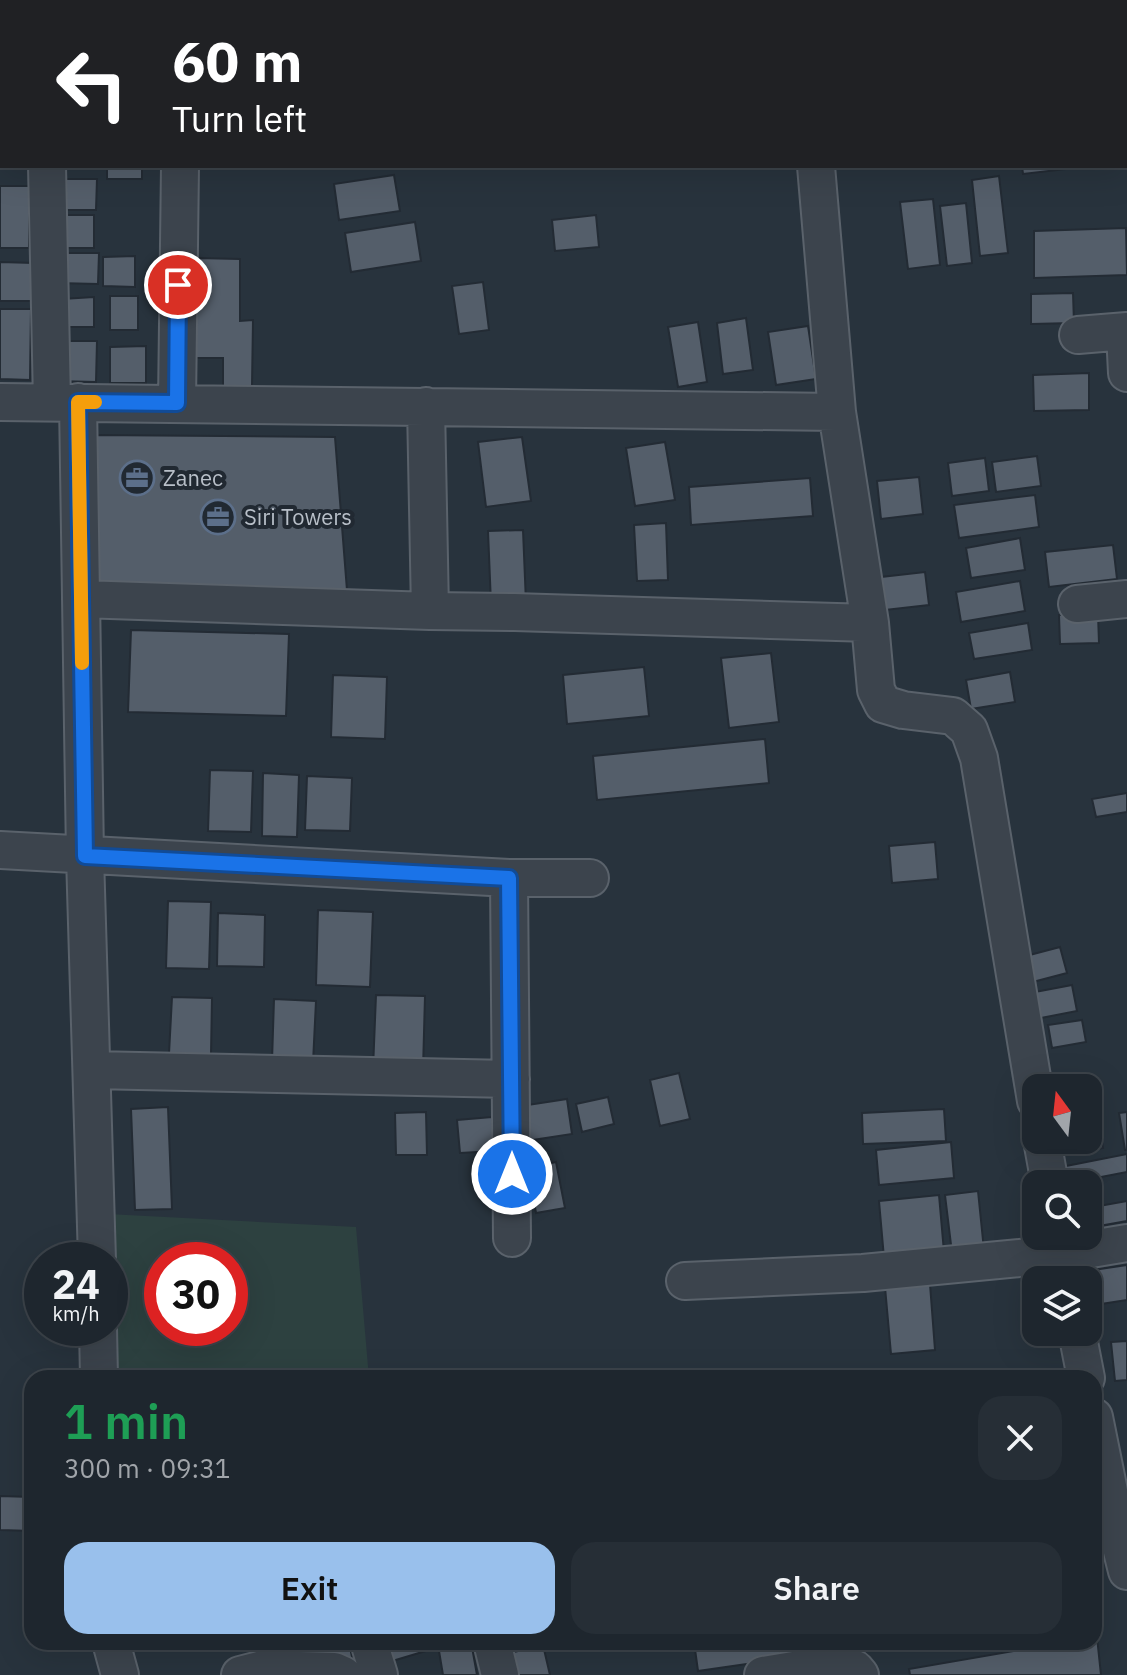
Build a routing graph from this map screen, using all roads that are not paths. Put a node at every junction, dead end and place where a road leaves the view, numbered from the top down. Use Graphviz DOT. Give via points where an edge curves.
graph roads {
  1 [pos="47,168"];
  2 [pos="180,168"];
  3 [pos="816,168"];
  4 [pos="1126,331"];
  5 [pos="1078,335"];
  6 [pos="1127,373"];
  7 [pos="0,402"];
  8 [pos="65,402"];
  9 [pos="177,403"];
  10 [pos="426,406"];
  11 [pos="837,412"];
  12 [pos="81,599"];
  13 [pos="1127,599"];
  14 [pos="1077,604"];
  15 [pos="430,611"];
  16 [pos="870,623"];
  17 [pos="0,850"];
  18 [pos="85,856"];
  19 [pos="509,878"];
  20 [pos="590,878"];
  21 [pos="92,1070"];
  22 [pos="1032,1074"];
  23 [pos="511,1079"];
  24 [pos="512,1238"];
  25 [pos="97,1242"];
  26 [pos="1127,1243"];
  27 [pos="1062,1257"];
  28 [pos="685,1281"];
  29 [pos="98,1346"];
  30 [pos="1080,1346"];
  31 [pos="99,1370"];
  32 [pos="1084,1370"];
  33 [pos="1102,1501"];
  34 [pos="1105,1533"];
  35 [pos="1127,1571"];
  36 [pos="113,1650"];
  37 [pos="371,1650"];
  38 [pos="494,1650"];
  39 [pos="120,1675"];
  40 [pos="240,1675"];
  41 [pos="343,1675"];
  42 [pos="379,1675"];
  43 [pos="500,1675"];
  44 [pos="763,1675"];
  45 [pos="860,1675"];
  1 -- 8 [label="street"];
  2 -- 9 [label="street"];
  3 -- 11 [label="street"];
  4 -- 5 [label="street"];
  4 -- 6 [label="street"];
  7 -- 8 [label="street"];
  8 -- 9 [label="street"];
  8 -- 12 [label="street"];
  9 -- 10 [label="street"];
  10 -- 11 [label="street"];
  10 -- 15 [label="street"];
  11 -- 16 [label="street"];
  12 -- 15 [label="street"];
  12 -- 18 [label="street"];
  13 -- 14 [label="street"];
  15 -- 16 [label="street"];
  16 -- 22 [label="street" via="876,690 883,704 953,716 969,730 979,758"];
  17 -- 18 [label="street"];
  18 -- 19 [label="street"];
  18 -- 21 [label="street"];
  19 -- 20 [label="street"];
  19 -- 23 [label="street"];
  21 -- 23 [label="street"];
  21 -- 25 [label="street"];
  23 -- 24 [label="street"];
  26 -- 27 [label="street"];
  27 -- 28 [label="street"];
  29 -- 31 [label="street"];
  30 -- 32 [label="street"];
  33 -- 34 [label="street"];
  34 -- 35 [label="street"];
  36 -- 39 [label="street"];
  37 -- 42 [label="street"];
  38 -- 43 [label="street"];
  40 -- 41 [label="street" via="263,1669"];
  44 -- 45 [label="street" via="836,1663"];
}
